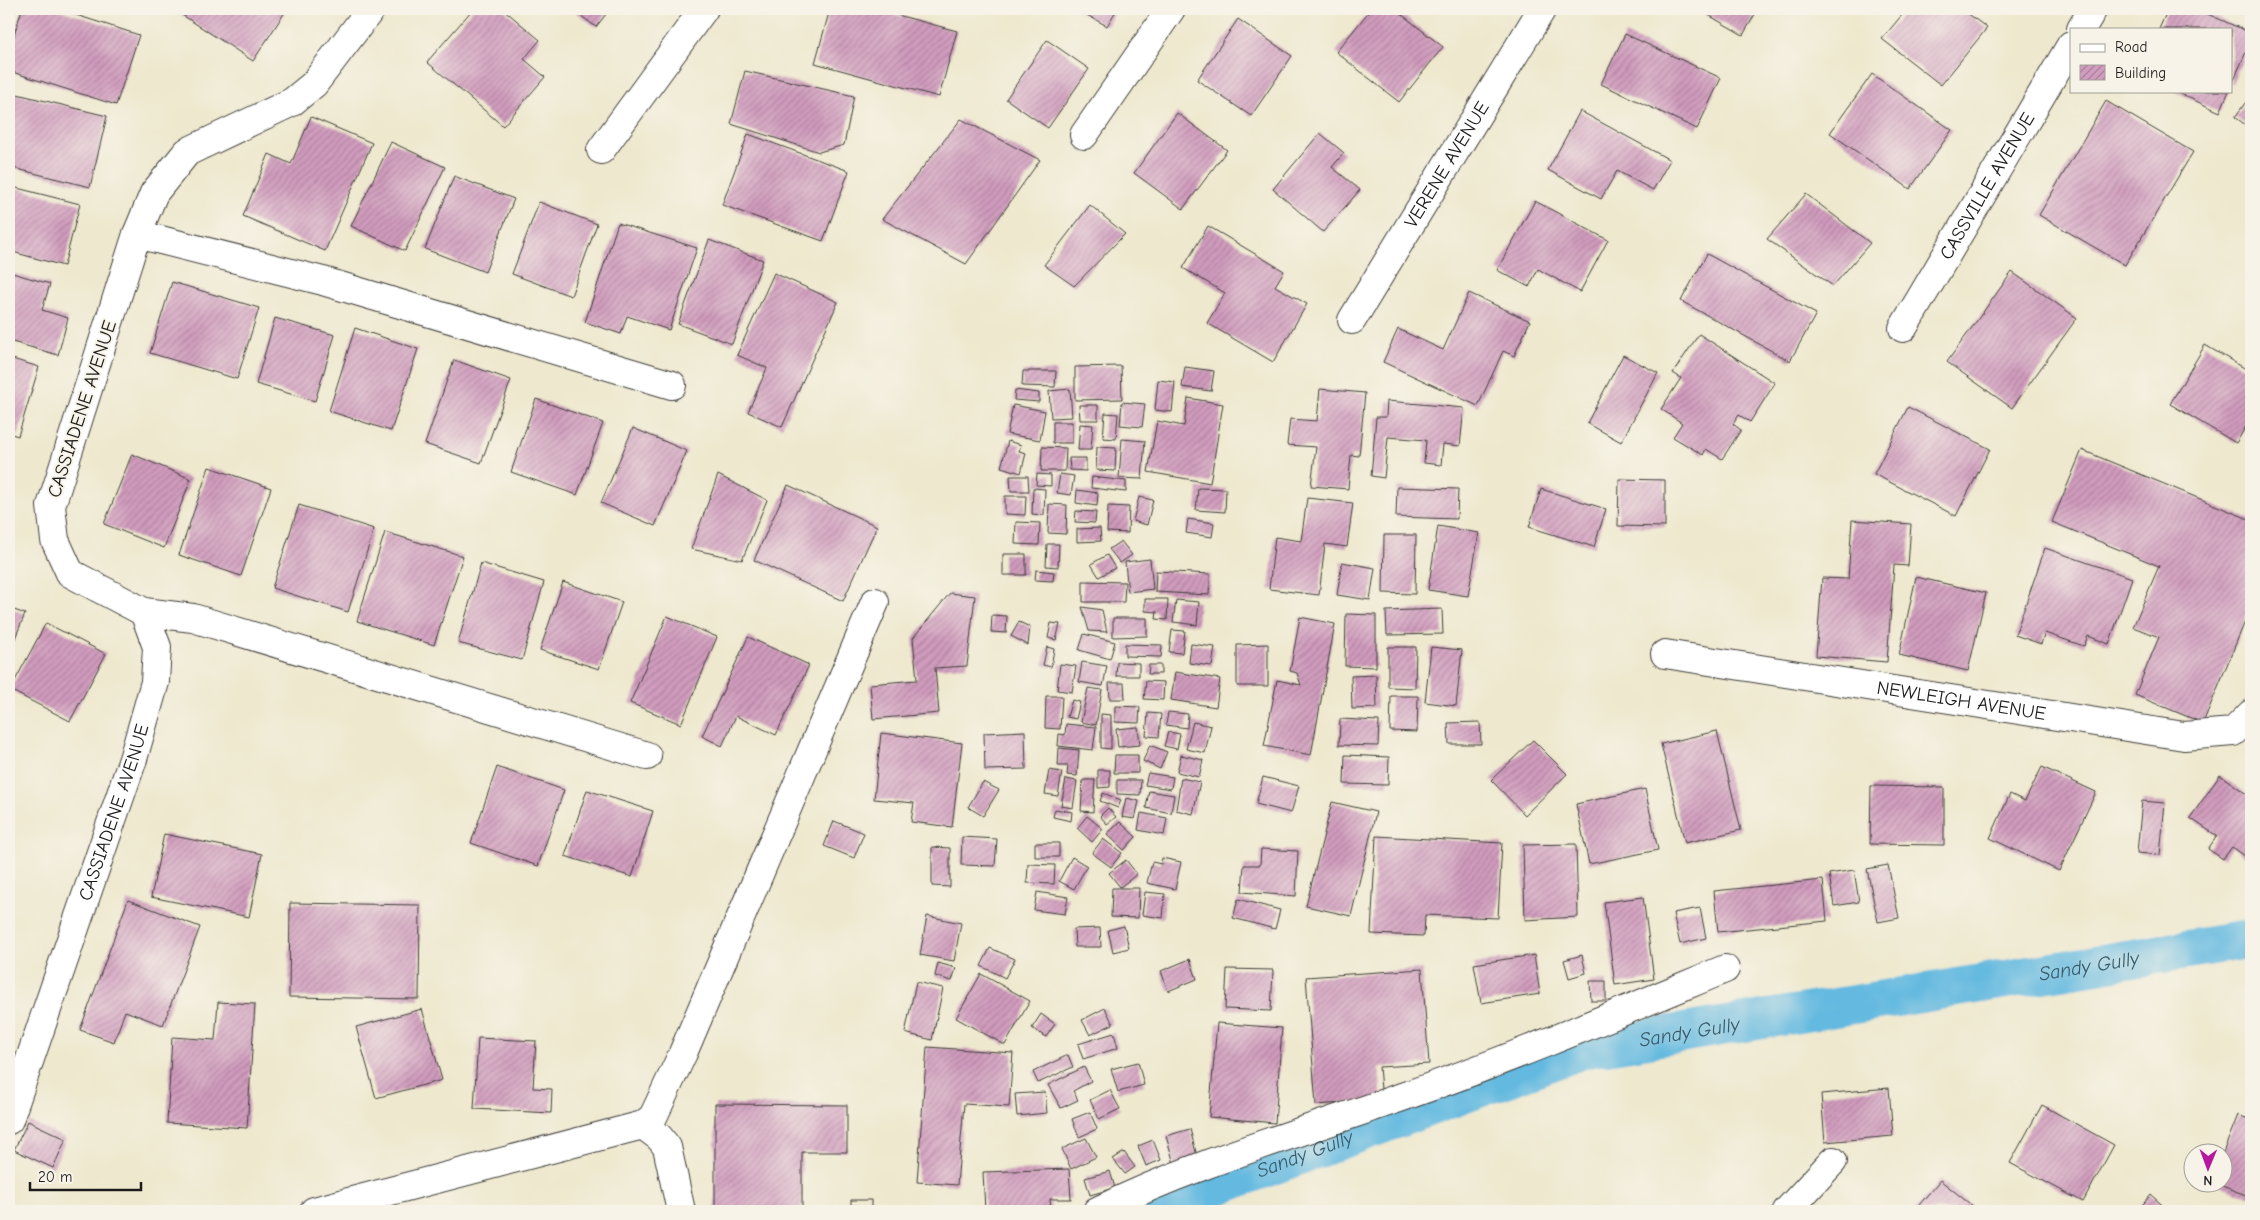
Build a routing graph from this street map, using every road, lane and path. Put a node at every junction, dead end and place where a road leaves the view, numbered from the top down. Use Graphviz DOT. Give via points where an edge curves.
graph roads {
  1 [pos="371,9"];
  2 [pos="704,9"];
  3 [pos="1170,9"];
  4 [pos="1542,9"];
  5 [pos="2093,9"];
  6 [pos="2082,28"];
  7 [pos="2070,47"];
  8 [pos="1084,135"];
  9 [pos="601,150"];
  10 [pos="137,234"];
  11 [pos="1352,320"];
  12 [pos="1903,328"];
  13 [pos="672,385"];
  14 [pos="875,602"];
  15 [pos="144,612"];
  16 [pos="1665,654"];
  17 [pos="2251,714"];
  18 [pos="647,756"];
  19 [pos="1726,969"];
  20 [pos="9,1120"];
  21 [pos="643,1125"];
  22 [pos="1833,1161"];
  23 [pos="314,1211"];
  24 [pos="681,1211"];
  25 [pos="1097,1211"];
  26 [pos="1787,1211"];
  1 -- 10 [label="street, CASSIADENE AVENUE" via="314,84 292,102 187,152 154,193"];
  2 -- 9 [label="street"];
  3 -- 8 [label="street"];
  4 -- 11 [label="street, VERENE AVENUE"];
  5 -- 6 [label="street"];
  7 -- 12 [label="street, CASSVILLE AVENUE"];
  10 -- 13 [label="street" via="322,281"];
  10 -- 15 [label="street, CASSIADENE AVENUE" via="51,506 55,540 70,573"];
  14 -- 21 [label="street" via="683,1053 652,1117"];
  15 -- 18 [label="street" via="192,618 282,643"];
  15 -- 20 [label="street, CASSIADENE AVENUE" via="157,647 155,682 133,759"];
  16 -- 17 [label="street, NEWLEIGH AVENUE" via="2184,736 2233,732"];
  19 -- 25 [label="street" via="1597,1022 1404,1096 1221,1160"];
  21 -- 23 [label="street"];
  21 -- 24 [label="street" via="667,1147"];
  22 -- 26 [label="street"];
}
